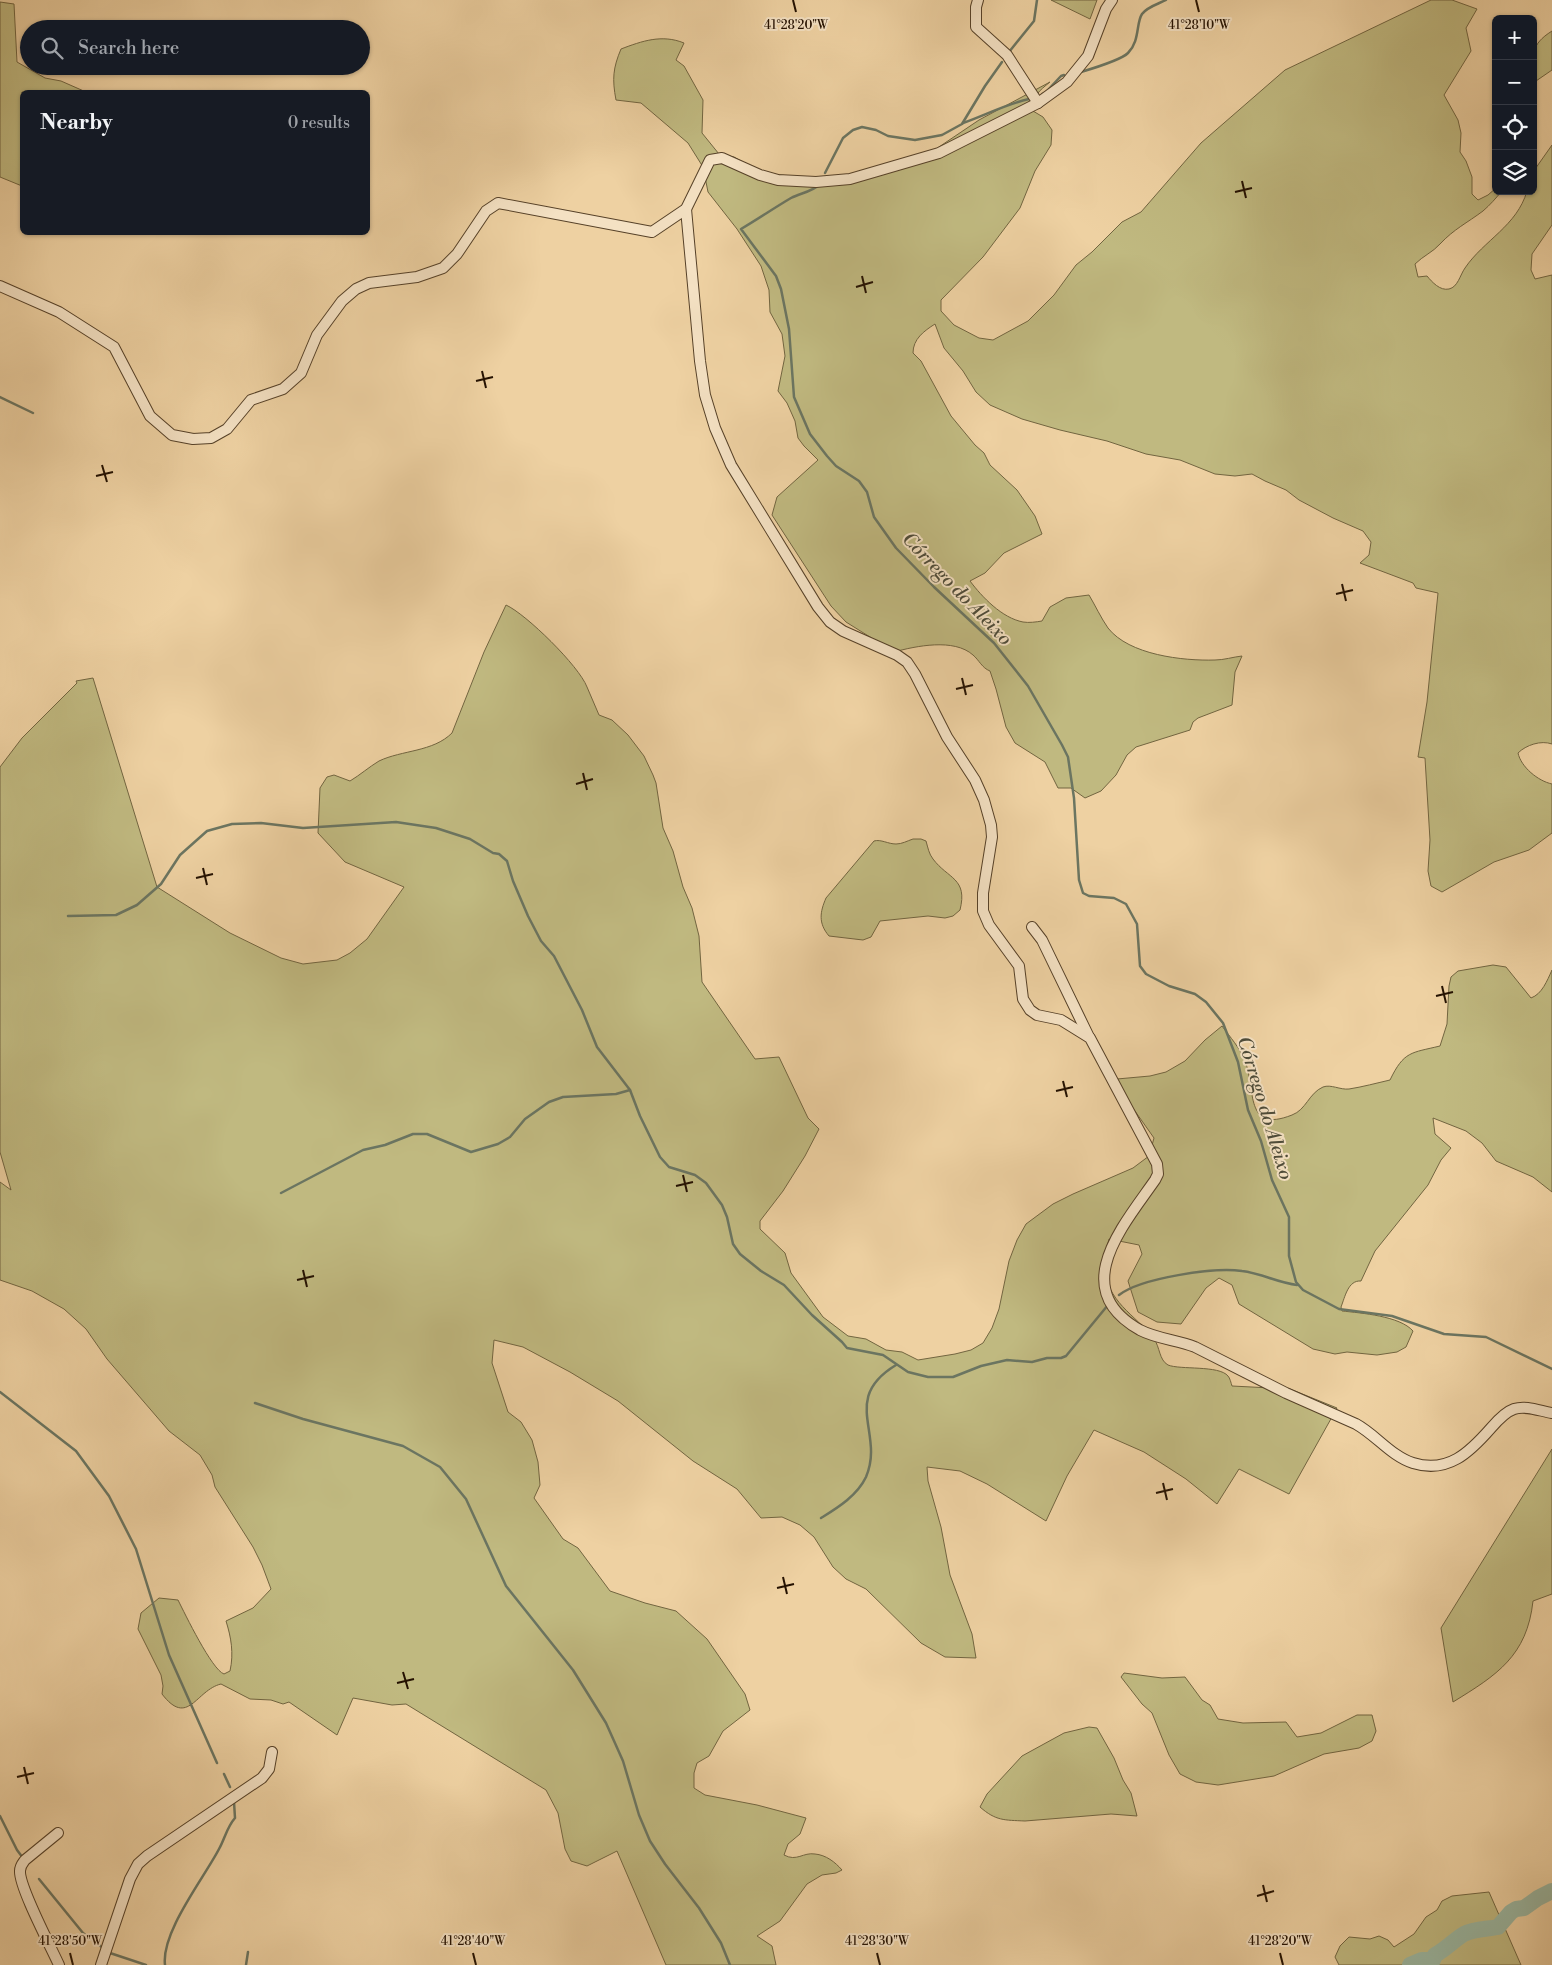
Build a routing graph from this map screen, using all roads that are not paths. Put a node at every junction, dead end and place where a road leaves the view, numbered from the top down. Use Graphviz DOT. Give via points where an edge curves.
graph roads {
  1 [pos="978,0"];
  2 [pos="1112,0"];
  3 [pos="1038,103"];
  4 [pos="686,209"];
  5 [pos="0,286"];
  6 [pos="1032,927"];
  7 [pos="1090,1038"];
  8 [pos="1552,1413"];
  9 [pos="272,1752"];
  10 [pos="58,1834"];
  11 [pos="59,1965"];
  12 [pos="101,1965"];
  1 -- 3 [label="street" via="976,27 1007,55"];
  2 -- 3 [label="street" via="1088,56 1067,82"];
  3 -- 4 [label="street" via="939,152 850,179 816,182 778,180 722,158 710,160"];
  4 -- 5 [label="street" via="652,232 498,203 486,211 457,254 443,268 417,277 369,283 356,289 342,301 317,335 301,373 283,389 251,400 227,429 211,438 172,435 150,416 114,347 59,312"];
  4 -- 7 [label="street" via="705,396 724,450 824,615 836,627 903,659 915,674 947,737 976,780 984,800 992,825 992,837 983,911 989,925 1019,966 1023,999 1037,1015 1061,1020"];
  6 -- 7 [label="street" via="1042,940"];
  7 -- 8 [label="street" via="1158,1169 1155,1180 1113,1242 1104,1269 1108,1298 1129,1323 1150,1335 1195,1347 1356,1424 1413,1463 1435,1465 1456,1460 1476,1446 1500,1419 1513,1410 1530,1408"];
  9 -- 12 [label="street" via="269,1769 262,1778 138,1864"];
  10 -- 11 [label="street" via="25,1860 20,1872"];
}
